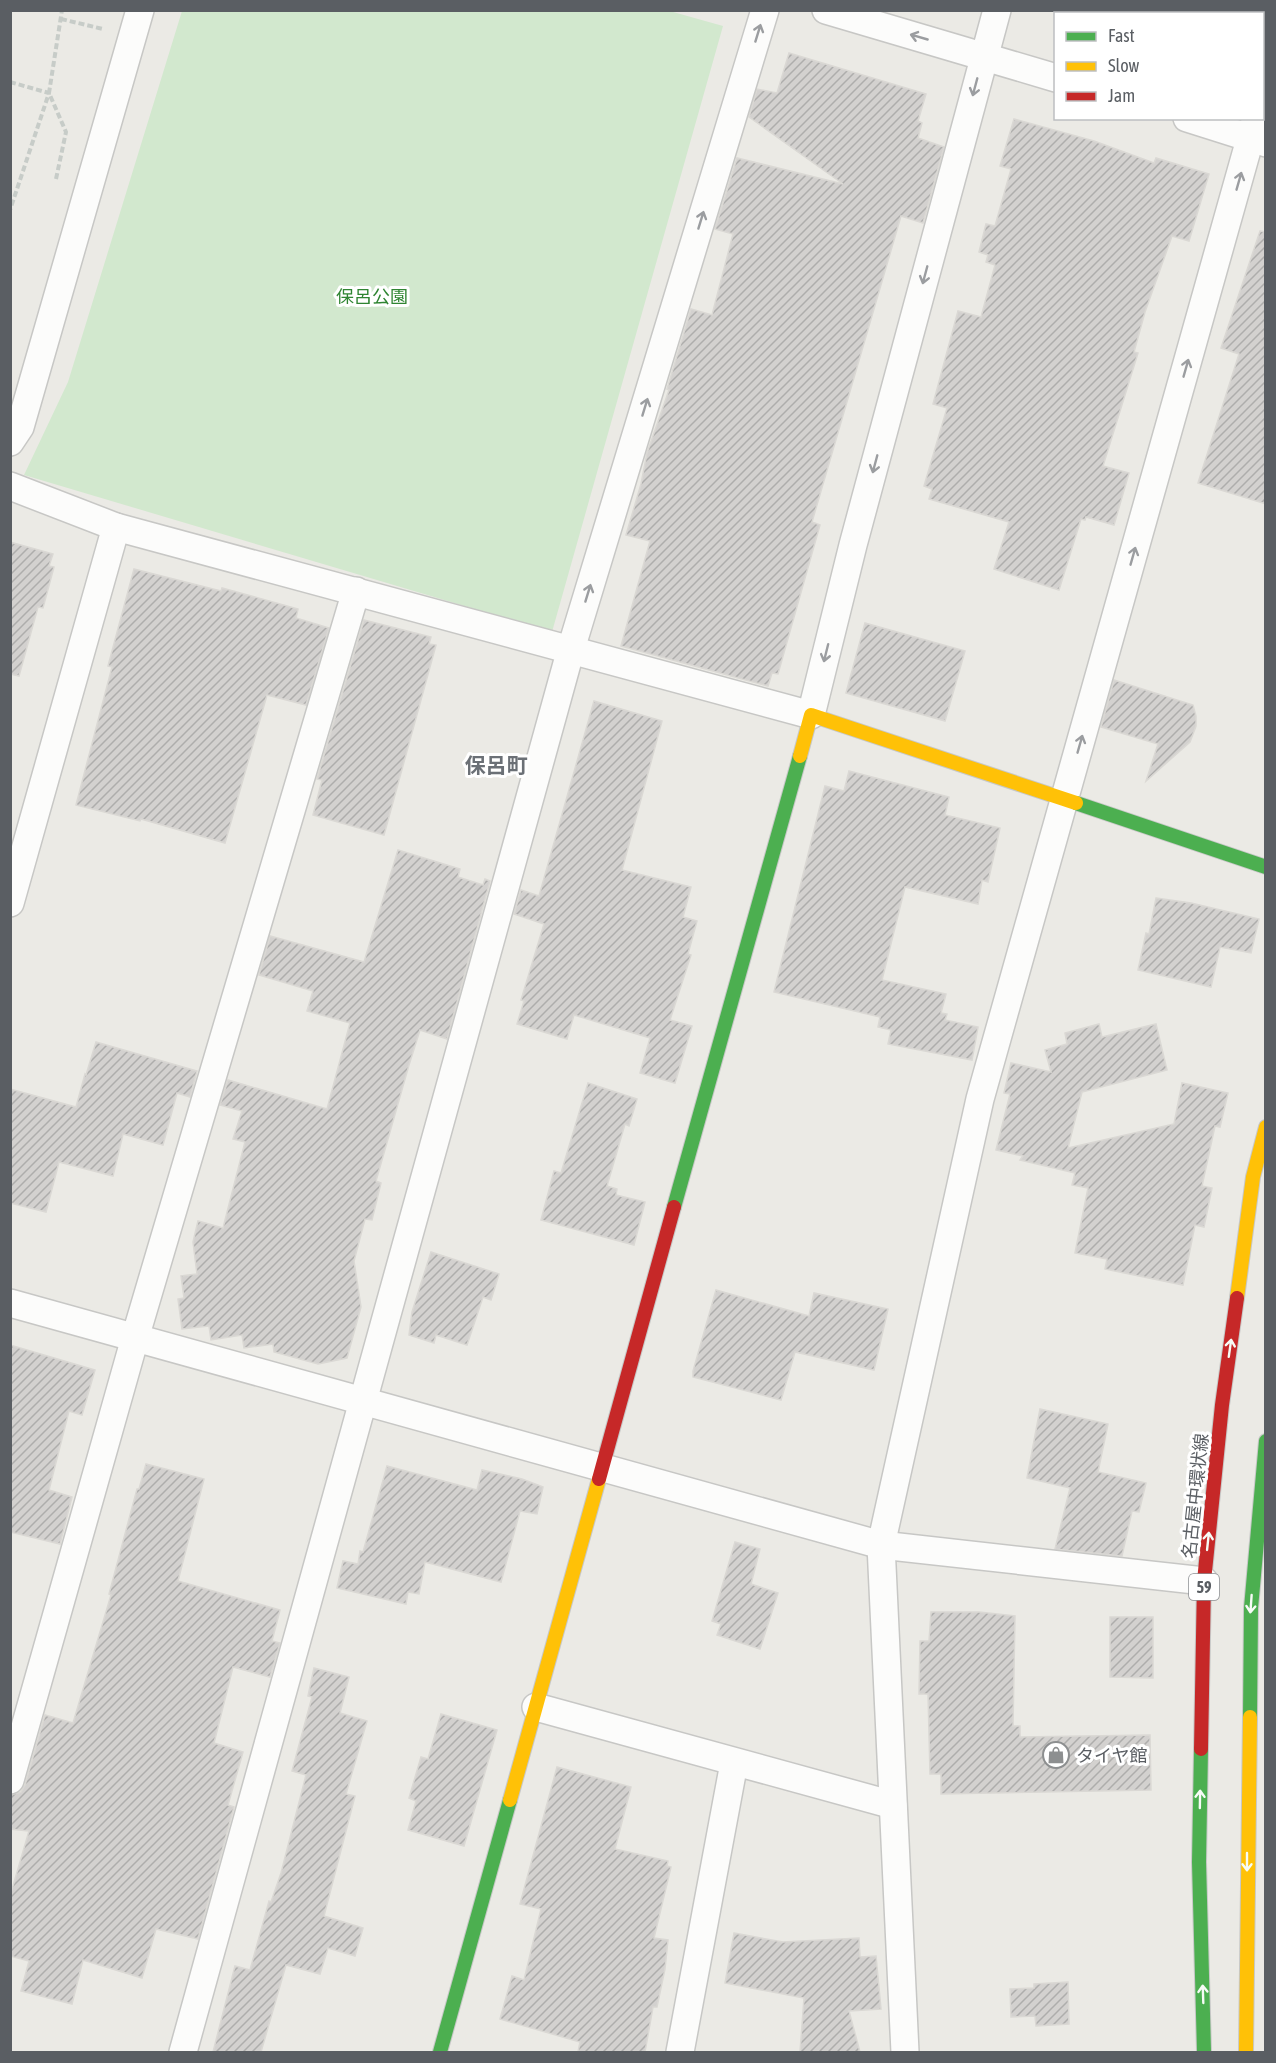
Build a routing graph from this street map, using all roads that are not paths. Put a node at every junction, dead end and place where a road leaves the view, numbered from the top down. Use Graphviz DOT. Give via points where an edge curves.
graph roads {
  1 [pos="140,10"];
  2 [pos="765,10"];
  3 [pos="825,10"];
  4 [pos="997,10"];
  5 [pos="984,56"];
  6 [pos="1054,77"];
  7 [pos="1195,120"];
  8 [pos="1257,133"];
  9 [pos="10,442"];
  10 [pos="10,486"];
  11 [pos="116,527"];
  12 [pos="356,591"];
  13 [pos="571,649"];
  14 [pos="811,715"];
  15 [pos="1064,800"];
  16 [pos="1266,867"];
  17 [pos="10,903"];
  18 [pos="1266,1127"];
  19 [pos="10,1302"];
  20 [pos="135,1338"];
  21 [pos="363,1402"];
  22 [pos="1266,1441"];
  23 [pos="602,1466"];
  24 [pos="880,1545"];
  25 [pos="1204,1581"];
  26 [pos="536,1707"];
  27 [pos="734,1763"];
  28 [pos="10,1780"];
  29 [pos="1257,1799"];
  30 [pos="893,1805"];
  31 [pos="183,2052"];
  32 [pos="440,2052"];
  33 [pos="680,2052"];
  34 [pos="905,2052"];
  35 [pos="1204,2052"];
  36 [pos="1246,2052"];
  1 -- 9 [label="street" via="20,427"];
  13 -- 2 [label="street, one-way"];
  5 -- 3 [label="street, one-way"];
  4 -- 5 [label="street"];
  5 -- 6 [label="street"];
  5 -- 14 [label="street, one-way"];
  7 -- 8 [label="street"];
  15 -- 8 [label="street, one-way"];
  10 -- 11 [label="street"];
  11 -- 12 [label="street"];
  11 -- 17 [label="street"];
  12 -- 13 [label="street"];
  12 -- 20 [label="street"];
  13 -- 14 [label="street"];
  13 -- 21 [label="street"];
  14 -- 15 [label="street"];
  14 -- 23 [label="street"];
  15 -- 16 [label="street"];
  15 -- 24 [label="street" via="980,1099"];
  25 -- 18 [label="street, 名古屋中環状線 / 59, one-way" via="1222,1406 1253,1177"];
  19 -- 20 [label="street"];
  20 -- 21 [label="street"];
  20 -- 28 [label="street"];
  21 -- 23 [label="street"];
  21 -- 31 [label="street"];
  22 -- 29 [label="street, one-way" via="1251,1608"];
  23 -- 24 [label="street"];
  23 -- 26 [label="street"];
  24 -- 25 [label="street"];
  24 -- 30 [label="street"];
  35 -- 25 [label="street, 名古屋中環状線 / 59, one-way" via="1199,1862"];
  26 -- 27 [label="street"];
  26 -- 32 [label="street"];
  27 -- 30 [label="street"];
  27 -- 33 [label="street"];
  29 -- 36 [label="street, one-way"];
  30 -- 34 [label="street"];
}
